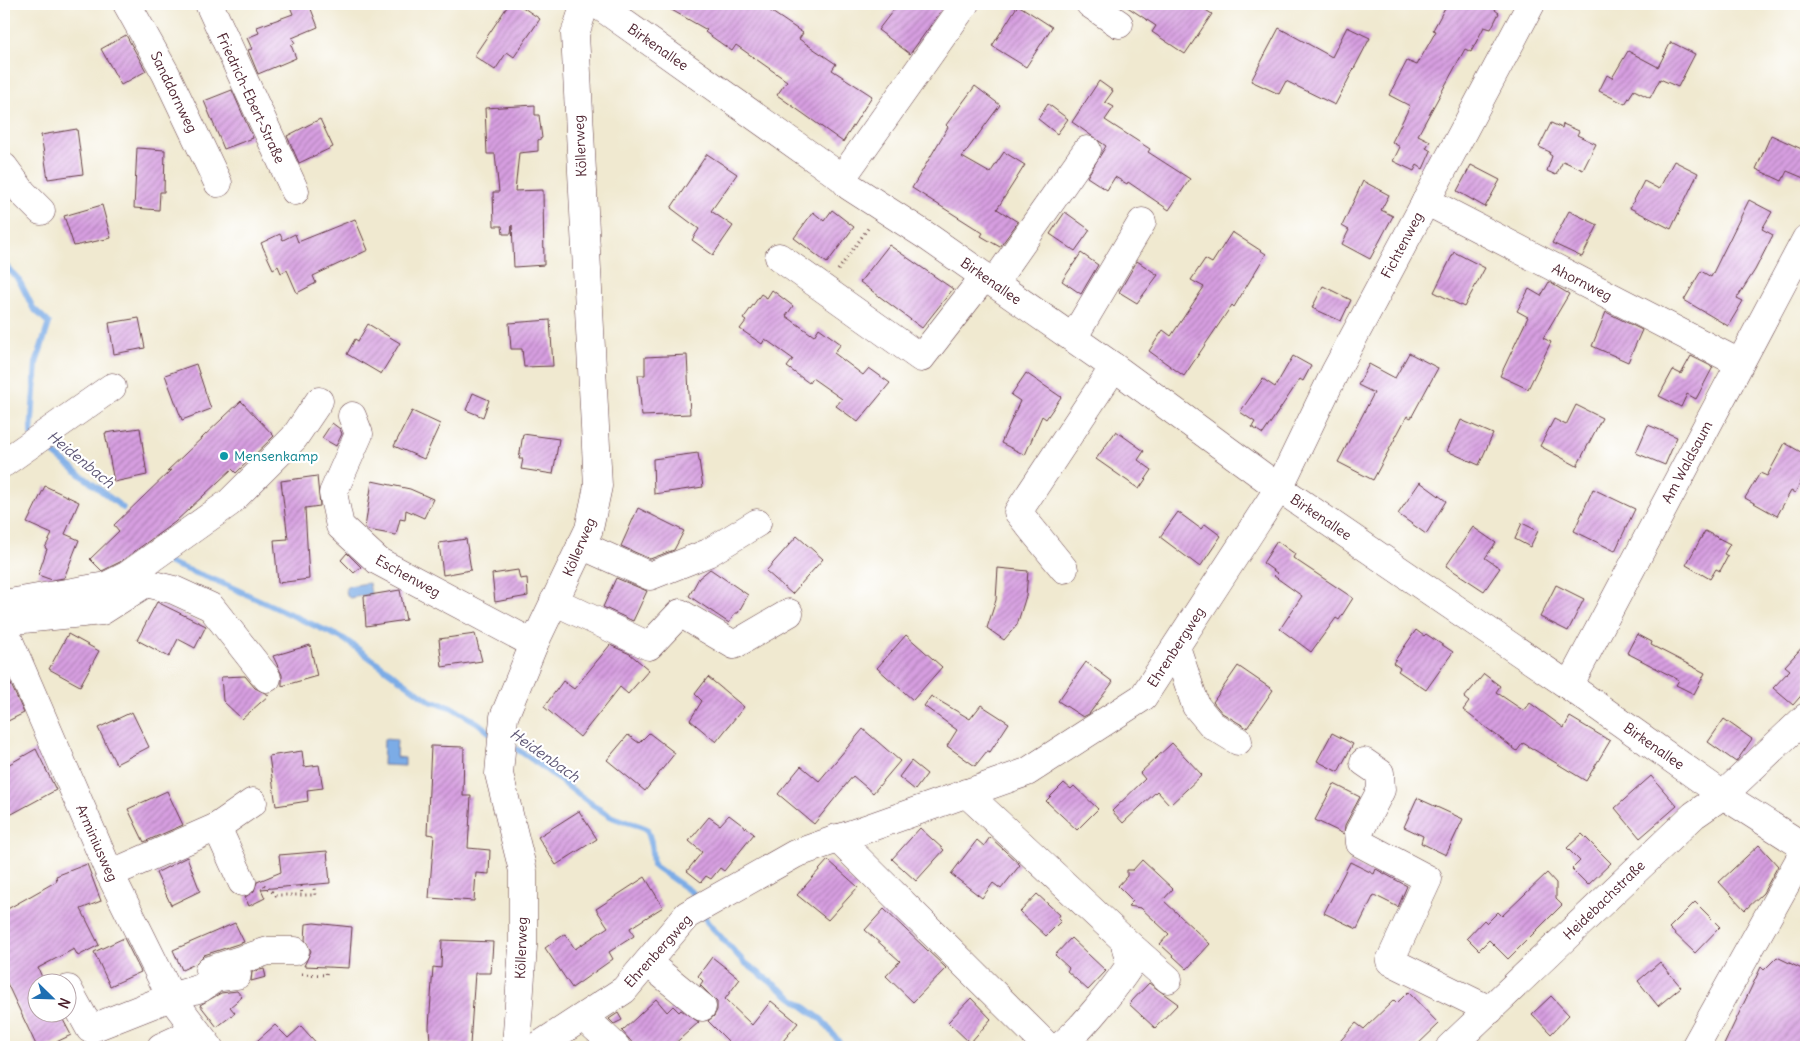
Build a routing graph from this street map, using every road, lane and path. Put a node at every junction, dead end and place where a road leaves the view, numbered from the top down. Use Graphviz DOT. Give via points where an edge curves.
graph roads {
  1 [pos="127,4"];
  2 [pos="209,4"];
  3 [pos="584,4"];
  4 [pos="597,4"];
  5 [pos="965,4"];
  6 [pos="1090,4"];
  7 [pos="1531,4"];
  8 [pos="1119,24"];
  9 [pos="1087,150"];
  10 [pos="4,167"];
  11 [pos="842,178"];
  12 [pos="218,182"];
  13 [pos="294,191"];
  14 [pos="1426,201"];
  15 [pos="882,209"];
  16 [pos="41,211"];
  17 [pos="1142,222"];
  18 [pos="1806,239"];
  19 [pos="779,257"];
  20 [pos="989,280"];
  21 [pos="824,289"];
  22 [pos="1073,338"];
  23 [pos="1739,363"];
  24 [pos="1114,367"];
  25 [pos="112,387"];
  26 [pos="319,402"];
  27 [pos="352,416"];
  28 [pos="4,463"];
  29 [pos="1279,488"];
  30 [pos="757,523"];
  31 [pos="581,545"];
  32 [pos="1064,569"];
  33 [pos="554,601"];
  34 [pos="4,604"];
  35 [pos="789,613"];
  36 [pos="4,621"];
  37 [pos="4,628"];
  38 [pos="534,644"];
  39 [pos="1176,647"];
  40 [pos="267,678"];
  41 [pos="1569,686"];
  42 [pos="1806,716"];
  43 [pos="1238,742"];
  44 [pos="1364,762"];
  45 [pos="972,791"];
  46 [pos="1723,795"];
  47 [pos="253,802"];
  48 [pos="217,827"];
  49 [pos="837,838"];
  50 [pos="1806,848"];
  51 [pos="110,874"];
  52 [pos="252,883"];
  53 [pos="301,886"];
  54 [pos="314,888"];
  55 [pos="302,895"];
  56 [pos="1130,936"];
  57 [pos="295,950"];
  58 [pos="648,963"];
  59 [pos="237,975"];
  60 [pos="1168,980"];
  61 [pos="168,991"];
  62 [pos="78,1007"];
  63 [pos="702,1008"];
  64 [pos="1490,1010"];
  65 [pos="584,1017"];
  66 [pos="202,1039"];
  67 [pos="162,1047"];
  68 [pos="516,1047"];
  69 [pos="537,1047"];
  70 [pos="616,1047"];
  71 [pos="1048,1047"];
  72 [pos="1057,1047"];
  73 [pos="1450,1047"];
  74 [pos="1695,1047"];
  1 -- 12 [label="street, Sanddornweg" via="166,74"];
  2 -- 13 [label="street, Friedrich-Ebert-Straße"];
  3 -- 31 [label="street, Köllerweg" via="575,34 598,486 589,529"];
  4 -- 11 [label="street, Birkenallee"];
  5 -- 11 [label="street"];
  6 -- 8 [label="street"];
  7 -- 14 [label="street, Fichtenweg"];
  9 -- 20 [label="street"];
  10 -- 16 [label="street"];
  11 -- 15 [label="street, Birkenallee"];
  14 -- 23 [label="street, Ahornweg"];
  14 -- 29 [label="street, Fichtenweg" via="1335,372"];
  15 -- 20 [label="street, Birkenallee"];
  15 -- 21 [label="path"];
  17 -- 22 [label="street"];
  18 -- 23 [label="street, Am Waldsaum"];
  19 -- 21 [label="street"];
  20 -- 21 [label="street" via="921,358"];
  20 -- 22 [label="street, Birkenallee"];
  22 -- 24 [label="street, Birkenallee"];
  23 -- 41 [label="street, Am Waldsaum"];
  24 -- 29 [label="street, Birkenallee"];
  24 -- 32 [label="street" via="1018,512"];
  25 -- 28 [label="street"];
  26 -- 34 [label="street" via="294,438 229,504 128,575 106,586"];
  27 -- 38 [label="street, Eschenweg" via="359,434 333,493 340,526 378,560"];
  29 -- 39 [label="street, Ehrenbergweg"];
  29 -- 41 [label="street, Birkenallee"];
  30 -- 31 [label="street" via="708,553 650,576"];
  31 -- 33 [label="street, Köllerweg"];
  33 -- 35 [label="street" via="649,646 680,614 734,645"];
  33 -- 38 [label="street, Köllerweg"];
  36 -- 40 [label="street" via="102,611 146,583 174,590 211,607"];
  37 -- 51 [label="street, Arminiusweg"];
  38 -- 68 [label="street, Köllerweg" via="504,717 499,774 523,871 523,946"];
  39 -- 43 [label="street" via="1196,706 1212,725"];
  39 -- 45 [label="street, Ehrenbergweg" via="1143,697 1027,772"];
  41 -- 46 [label="street, Birkenallee"];
  42 -- 46 [label="street, Heidebachstraße"];
  44 -- 64 [label="street" via="1380,773 1381,790 1359,832 1360,843 1428,879 1390,961"];
  45 -- 49 [label="street, Ehrenbergweg"];
  45 -- 56 [label="street"];
  46 -- 50 [label="street, Birkenallee"];
  46 -- 64 [label="street, Heidebachstraße" via="1694,815"];
  47 -- 48 [label="street"];
  48 -- 51 [label="street"];
  48 -- 52 [label="street"];
  49 -- 58 [label="street, Ehrenbergweg" via="795,854 687,915"];
  49 -- 71 [label="street"];
  50 -- 74 [label="street, Birkenallee"];
  51 -- 61 [label="street, Arminiusweg"];
  52 -- 55 [label="path" via="276,895"];
  53 -- 55 [label="path"];
  54 -- 55 [label="path" via="315,895"];
  56 -- 60 [label="street"];
  56 -- 72 [label="street" via="1130,965 1118,984"];
  57 -- 61 [label="street" via="268,951"];
  58 -- 63 [label="street"];
  58 -- 65 [label="street, Ehrenbergweg" via="624,990"];
  59 -- 61 [label="street" via="215,978 201,988"];
  61 -- 62 [label="street" via="90,1029"];
  61 -- 66 [label="street, Arminiusweg"];
  64 -- 73 [label="street, Heidebachstraße"];
  65 -- 69 [label="street, Ehrenbergweg"];
  65 -- 70 [label="street"];
  66 -- 67 [label="street"];
}
